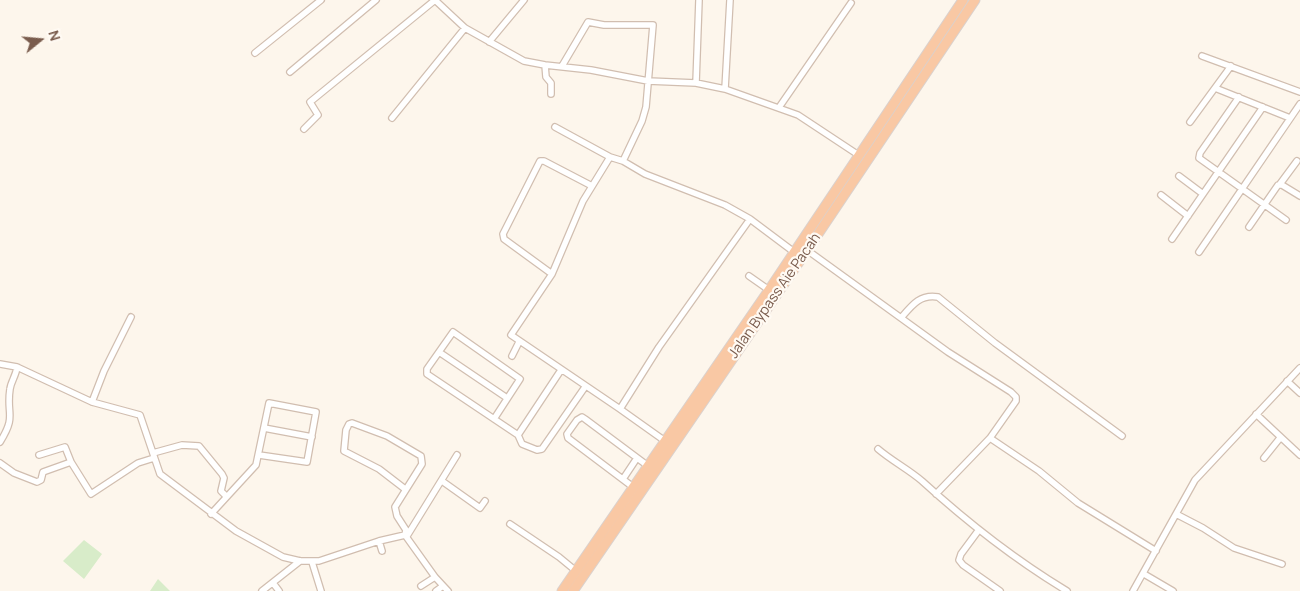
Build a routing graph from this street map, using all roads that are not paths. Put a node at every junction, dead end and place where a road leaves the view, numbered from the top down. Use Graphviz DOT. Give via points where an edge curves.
graph roads {
  1 [pos="321,0"];
  2 [pos="376,0"];
  3 [pos="435,0"];
  4 [pos="524,0"];
  5 [pos="699,0"];
  6 [pos="730,0"];
  7 [pos="963,0"];
  8 [pos="975,0"];
  9 [pos="851,3"];
  10 [pos="465,28"];
  11 [pos="489,42"];
  12 [pos="255,53"];
  13 [pos="1202,56"];
  14 [pos="545,65"];
  15 [pos="562,66"];
  16 [pos="1231,66"];
  17 [pos="290,72"];
  18 [pos="648,81"];
  19 [pos="696,83"];
  20 [pos="1215,88"];
  21 [pos="725,89"];
  22 [pos="1300,92"];
  23 [pos="550,94"];
  24 [pos="1239,98"];
  25 [pos="1300,104"];
  26 [pos="780,106"];
  27 [pos="1263,107"];
  28 [pos="392,118"];
  29 [pos="1290,118"];
  30 [pos="1190,122"];
  31 [pos="554,127"];
  32 [pos="304,129"];
  33 [pos="860,156"];
  34 [pos="610,157"];
  35 [pos="623,161"];
  36 [pos="1297,161"];
  37 [pos="1219,171"];
  38 [pos="1179,176"];
  39 [pos="1280,184"];
  40 [pos="592,186"];
  41 [pos="1244,188"];
  42 [pos="1203,194"];
  43 [pos="1161,195"];
  44 [pos="1300,196"];
  45 [pos="1264,204"];
  46 [pos="1188,216"];
  47 [pos="750,219"];
  48 [pos="1286,220"];
  49 [pos="1249,227"];
  50 [pos="1172,239"];
  51 [pos="807,250"];
  52 [pos="794,252"];
  53 [pos="1199,252"];
  54 [pos="552,274"];
  55 [pos="749,276"];
  56 [pos="769,290"];
  57 [pos="757,314"];
  58 [pos="131,317"];
  59 [pos="901,318"];
  60 [pos="519,342"];
  61 [pos="439,352"];
  62 [pos="512,356"];
  63 [pos="0,364"];
  64 [pos="17,367"];
  65 [pos="1300,368"];
  66 [pos="561,370"];
  67 [pos="1288,381"];
  68 [pos="585,386"];
  69 [pos="1300,393"];
  70 [pos="507,398"];
  71 [pos="92,402"];
  72 [pos="620,409"];
  73 [pos="1256,414"];
  74 [pos="494,418"];
  75 [pos="264,428"];
  76 [pos="518,435"];
  77 [pos="1122,436"];
  78 [pos="312,437"];
  79 [pos="990,438"];
  80 [pos="1280,438"];
  81 [pos="665,441"];
  82 [pos="0,442"];
  83 [pos="878,449"];
  84 [pos="40,454"];
  85 [pos="153,455"];
  86 [pos="259,455"];
  87 [pos="458,455"];
  88 [pos="1300,455"];
  89 [pos="638,458"];
  90 [pos="1264,458"];
  91 [pos="71,462"];
  92 [pos="0,463"];
  93 [pos="648,466"];
  94 [pos="623,480"];
  95 [pos="442,481"];
  96 [pos="633,487"];
  97 [pos="405,489"];
  98 [pos="936,494"];
  99 [pos="226,496"];
  100 [pos="485,500"];
  101 [pos="211,514"];
  102 [pos="1176,514"];
  103 [pos="510,524"];
  104 [pos="978,531"];
  105 [pos="406,536"];
  106 [pos="379,541"];
  107 [pos="382,551"];
  108 [pos="1156,551"];
  109 [pos="300,561"];
  110 [pos="312,562"];
  111 [pos="1282,564"];
  112 [pos="576,571"];
  113 [pos="1144,574"];
  114 [pos="435,577"];
  115 [pos="273,583"];
  116 [pos="421,586"];
  117 [pos="443,586"];
  118 [pos="990,588"];
  119 [pos="262,591"];
  120 [pos="279,591"];
  121 [pos="321,591"];
  122 [pos="436,591"];
  123 [pos="448,591"];
  124 [pos="562,591"];
  125 [pos="573,591"];
  126 [pos="1000,591"];
  127 [pos="1067,591"];
  128 [pos="1133,591"];
  129 [pos="1173,591"];
  1 -- 12 [label="street"];
  2 -- 17 [label="street"];
  3 -- 10 [label="street"];
  3 -- 32 [label="street" via="310,102 318,115"];
  4 -- 11 [label="street"];
  5 -- 19 [label="street"];
  6 -- 21 [label="street"];
  7 -- 33 [label="highway"];
  8 -- 51 [label="highway, Jalan Bypass Aie Pacah"];
  9 -- 26 [label="street"];
  10 -- 11 [label="street"];
  10 -- 28 [label="street"];
  11 -- 14 [label="street" via="524,60"];
  13 -- 16 [label="street"];
  14 -- 15 [label="street"];
  14 -- 23 [label="street" via="546,77 551,83"];
  15 -- 18 [label="street"];
  15 -- 18 [label="street" via="588,22 613,25 651,23"];
  16 -- 20 [label="street"];
  16 -- 22 [label="street"];
  18 -- 19 [label="street"];
  18 -- 35 [label="street" via="642,121"];
  19 -- 21 [label="street"];
  20 -- 24 [label="street"];
  20 -- 30 [label="street"];
  21 -- 26 [label="street"];
  24 -- 27 [label="street"];
  24 -- 37 [label="street" via="1199,154 1199,158"];
  25 -- 29 [label="street"];
  26 -- 33 [label="street" via="798,114"];
  27 -- 29 [label="street"];
  27 -- 37 [label="street"];
  29 -- 41 [label="street"];
  31 -- 34 [label="street"];
  33 -- 52 [label="highway"];
  34 -- 35 [label="street"];
  34 -- 40 [label="street"];
  35 -- 47 [label="street" via="645,174 725,205"];
  36 -- 39 [label="street"];
  37 -- 41 [label="street"];
  37 -- 42 [label="street"];
  38 -- 42 [label="street"];
  39 -- 44 [label="street"];
  39 -- 45 [label="street"];
  40 -- 54 [label="street"];
  40 -- 54 [label="street" via="544,160 540,161 503,234 503,238"];
  41 -- 45 [label="street"];
  41 -- 53 [label="street"];
  42 -- 46 [label="street"];
  43 -- 46 [label="street"];
  45 -- 48 [label="street"];
  45 -- 49 [label="street"];
  46 -- 50 [label="street"];
  47 -- 52 [label="street"];
  47 -- 72 [label="street"];
  51 -- 57 [label="highway, Jalan Bypass Aie Pacah"];
  51 -- 59 [label="street"];
  52 -- 56 [label="highway"];
  54 -- 60 [label="street" via="511,333"];
  55 -- 56 [label="street"];
  56 -- 57 [label="highway"];
  57 -- 81 [label="highway"];
  57 -- 125 [label="highway, Jalan Bypass Aie Pacah"];
  58 -- 71 [label="street"];
  59 -- 77 [label="street" via="922,297 938,297"];
  59 -- 79 [label="street" via="1016,397"];
  60 -- 62 [label="street"];
  60 -- 66 [label="street"];
  61 -- 70 [label="street"];
  61 -- 70 [label="street" via="452,333 458,334 519,378"];
  61 -- 74 [label="street" via="426,369 427,374"];
  63 -- 64 [label="street"];
  64 -- 71 [label="street"];
  64 -- 82 [label="street" via="10,389 10,424"];
  65 -- 67 [label="street"];
  66 -- 68 [label="street"];
  66 -- 76 [label="street"];
  67 -- 69 [label="street"];
  67 -- 73 [label="street"];
  68 -- 72 [label="street"];
  68 -- 76 [label="street" via="542,449 522,444"];
  70 -- 74 [label="street"];
  71 -- 85 [label="street" via="140,415"];
  72 -- 81 [label="street"];
  73 -- 80 [label="street"];
  73 -- 102 [label="street" via="1202,471 1188,489"];
  74 -- 76 [label="street"];
  75 -- 78 [label="street"];
  75 -- 78 [label="street" via="268,404 272,402 315,411"];
  75 -- 86 [label="street"];
  78 -- 86 [label="street" via="307,462"];
  79 -- 98 [label="street"];
  79 -- 108 [label="street" via="1078,504"];
  80 -- 88 [label="street"];
  80 -- 90 [label="street"];
  81 -- 93 [label="highway"];
  83 -- 98 [label="street"];
  84 -- 91 [label="street" via="65,447"];
  85 -- 91 [label="street" via="91,494"];
  85 -- 99 [label="street" via="182,445 199,446 222,474 221,491"];
  85 -- 101 [label="street" via="160,474"];
  86 -- 99 [label="street" via="250,472"];
  87 -- 95 [label="street"];
  89 -- 93 [label="street"];
  89 -- 94 [label="street"];
  89 -- 94 [label="street" via="582,417 577,420 568,438"];
  91 -- 92 [label="street" via="43,472 37,482 14,473"];
  93 -- 96 [label="highway"];
  94 -- 96 [label="street"];
  95 -- 100 [label="street" via="480,508"];
  95 -- 105 [label="street"];
  96 -- 112 [label="highway"];
  97 -- 97 [label="street" via="422,464 421,456 387,436 349,424 344,451 379,469"];
  97 -- 105 [label="street" via="395,507"];
  98 -- 104 [label="street"];
  99 -- 101 [label="street"];
  101 -- 109 [label="street" via="273,552"];
  102 -- 108 [label="street"];
  102 -- 111 [label="street" via="1234,548"];
  103 -- 112 [label="street"];
  104 -- 118 [label="street" via="959,560"];
  104 -- 127 [label="street"];
  105 -- 106 [label="street"];
  105 -- 114 [label="street"];
  106 -- 107 [label="street"];
  106 -- 110 [label="street"];
  108 -- 113 [label="street"];
  109 -- 110 [label="street"];
  109 -- 115 [label="street"];
  110 -- 121 [label="street"];
  112 -- 124 [label="highway"];
  113 -- 128 [label="street"];
  113 -- 129 [label="street"];
  114 -- 116 [label="street"];
  114 -- 117 [label="street"];
  115 -- 119 [label="street"];
  115 -- 120 [label="street"];
  117 -- 122 [label="street"];
  117 -- 123 [label="street"];
  118 -- 126 [label="street"];
}
